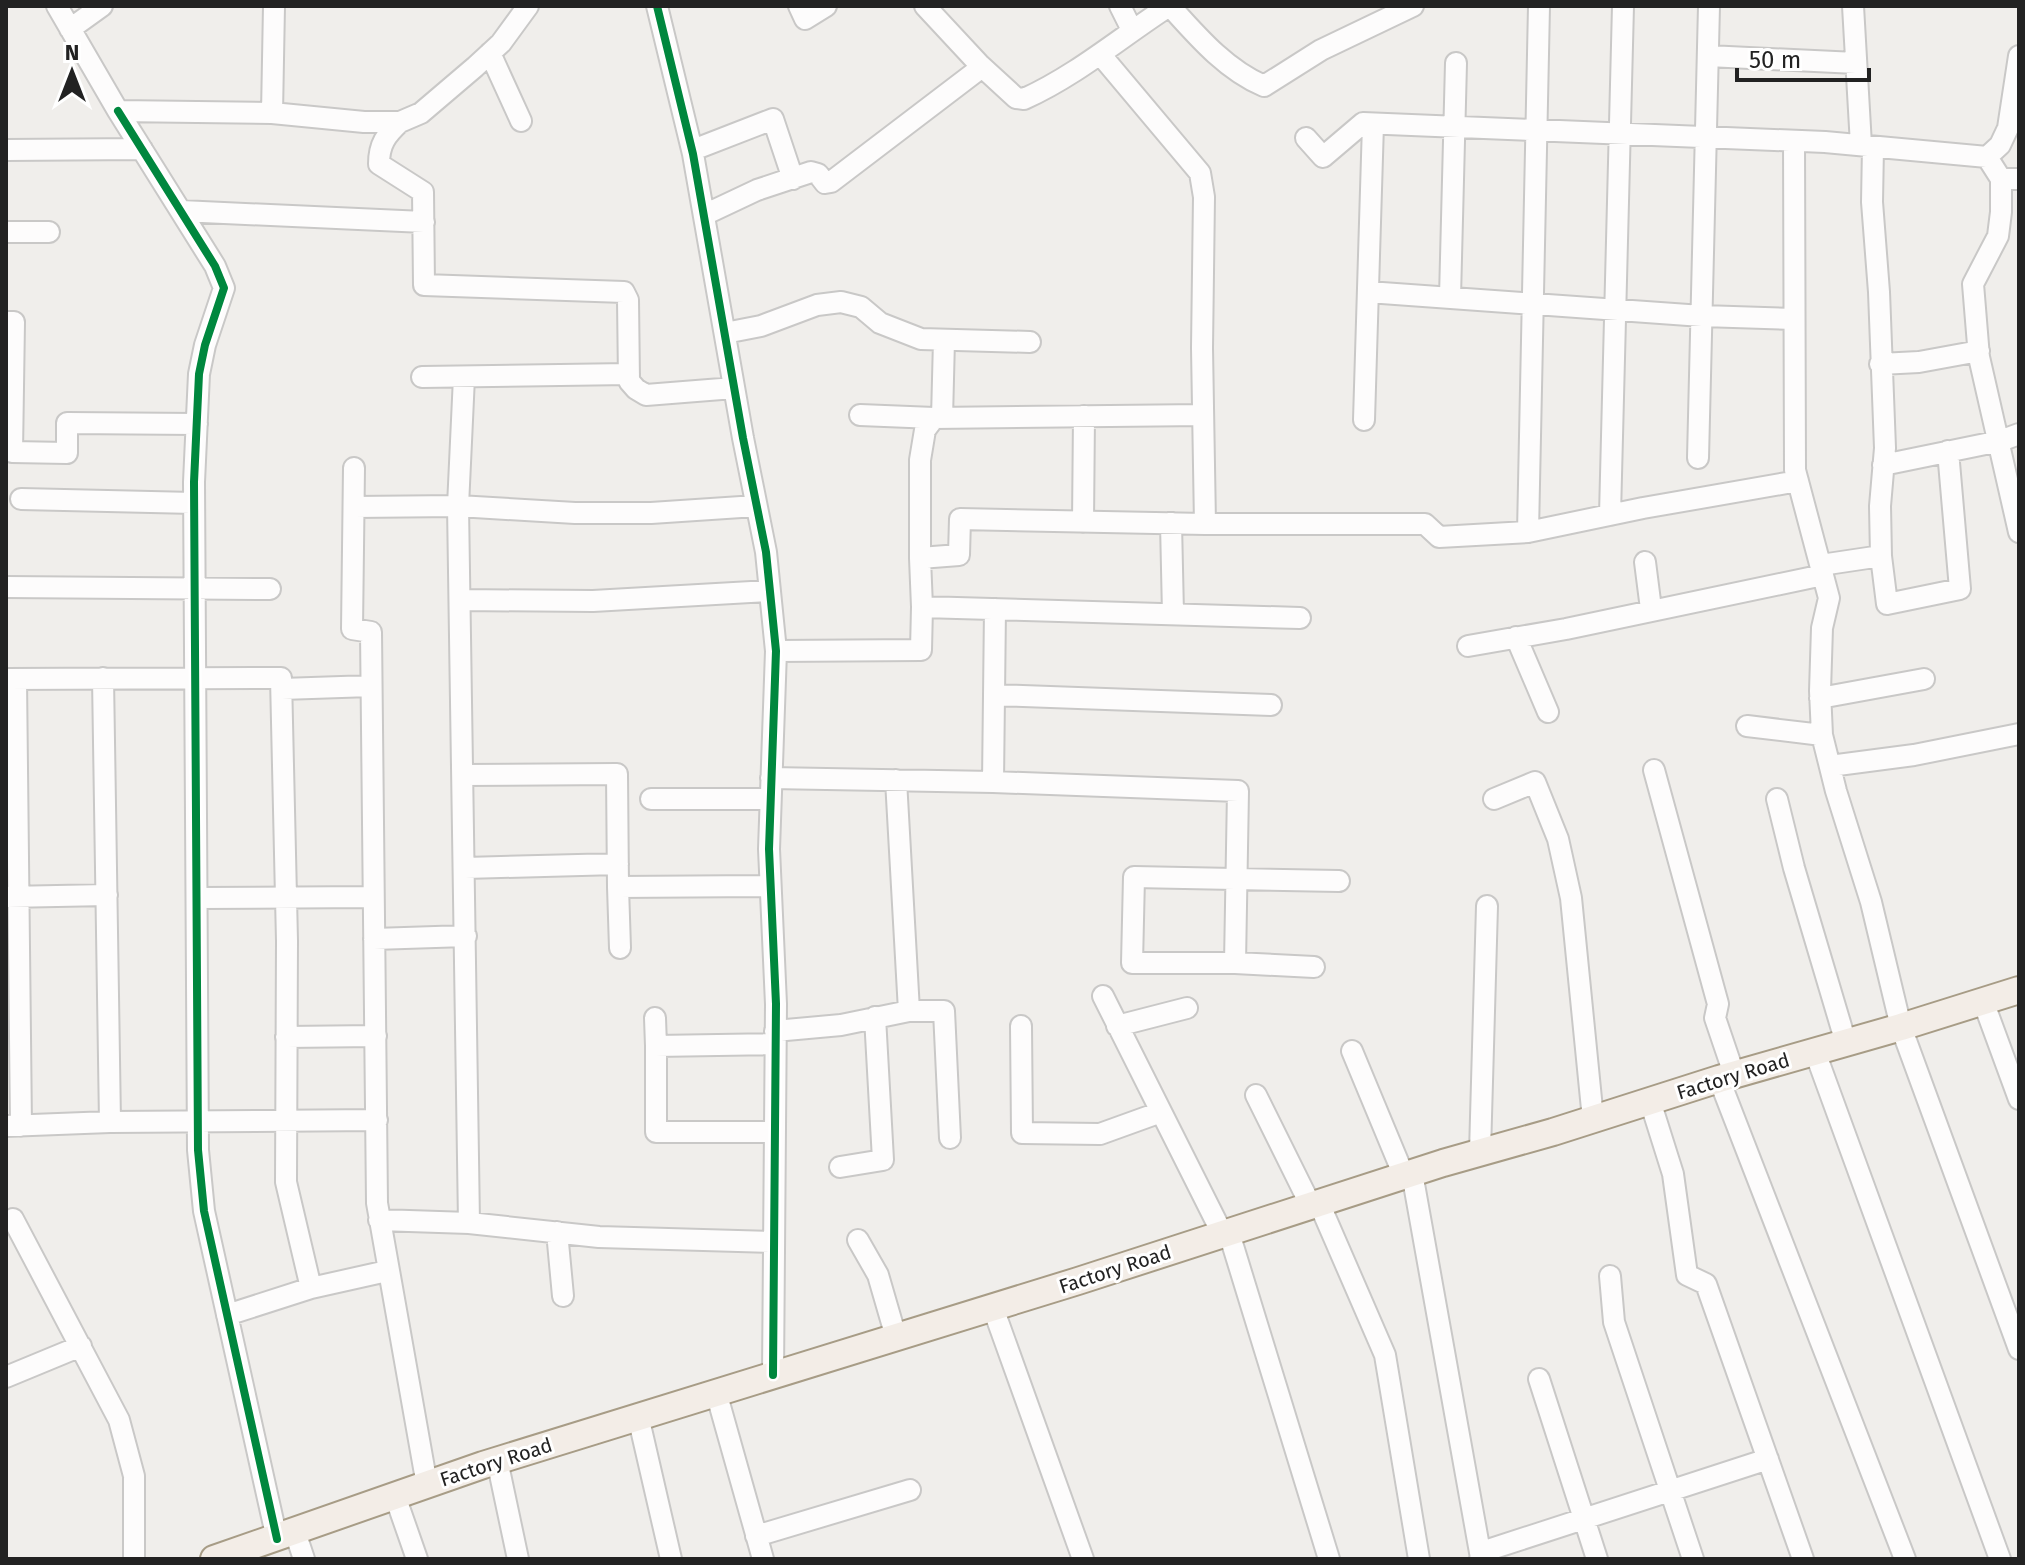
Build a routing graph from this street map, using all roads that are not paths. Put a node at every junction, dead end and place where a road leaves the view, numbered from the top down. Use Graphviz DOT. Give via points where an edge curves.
graph roads {
  1 [pos="57,6"];
  2 [pos="102,6"];
  3 [pos="274,6"];
  4 [pos="528,6"];
  5 [pos="657,6"];
  6 [pos="799,6"];
  7 [pos="826,6"];
  8 [pos="925,6"];
  9 [pos="1120,6"];
  10 [pos="1169,6"];
  11 [pos="1413,6"];
  12 [pos="1539,6"];
  13 [pos="1623,6"];
  14 [pos="1709,6"];
  15 [pos="1853,6"];
  16 [pos="70,29"];
  17 [pos="1132,30"];
  18 [pos="490,53"];
  19 [pos="1100,54"];
  20 [pos="1708,56"];
  21 [pos="2019,56"];
  22 [pos="1456,63"];
  23 [pos="1856,63"];
  24 [pos="982,67"];
  25 [pos="118,111"];
  26 [pos="272,113"];
  27 [pos="521,121"];
  28 [pos="400,122"];
  29 [pos="1373,124"];
  30 [pos="1454,127"];
  31 [pos="1537,130"];
  32 [pos="1618,134"];
  33 [pos="1707,137"];
  34 [pos="1306,138"];
  35 [pos="1794,141"];
  36 [pos="1867,146"];
  37 [pos="142,149"];
  38 [pos="6,150"];
  39 [pos="693,150"];
  40 [pos="1987,157"];
  41 [pos="793,179"];
  42 [pos="2010,179"];
  43 [pos="181,211"];
  44 [pos="704,215"];
  45 [pos="424,222"];
  46 [pos="6,232"];
  47 [pos="49,232"];
  48 [pos="1368,292"];
  49 [pos="1450,297"];
  50 [pos="1533,303"];
  51 [pos="1614,310"];
  52 [pos="1702,316"];
  53 [pos="1793,319"];
  54 [pos="6,322"];
  55 [pos="725,333"];
  56 [pos="944,340"];
  57 [pos="1030,342"];
  58 [pos="1979,351"];
  59 [pos="1880,364"];
  60 [pos="629,374"];
  61 [pos="422,377"];
  62 [pos="464,377"];
  63 [pos="734,388"];
  64 [pos="860,415"];
  65 [pos="1203,415"];
  66 [pos="1084,416"];
  67 [pos="938,418"];
  68 [pos="1364,420"];
  69 [pos="197,424"];
  70 [pos="2010,437"];
  71 [pos="1948,451"];
  72 [pos="1698,458"];
  73 [pos="1883,465"];
  74 [pos="354,468"];
  75 [pos="1798,481"];
  76 [pos="21,499"];
  77 [pos="194,503"];
  78 [pos="458,506"];
  79 [pos="756,506"];
  80 [pos="354,507"];
  81 [pos="1610,515"];
  82 [pos="1083,522"];
  83 [pos="1171,523"];
  84 [pos="1205,524"];
  85 [pos="2018,525"];
  86 [pos="1528,532"];
  87 [pos="1881,556"];
  88 [pos="920,558"];
  89 [pos="1645,562"];
  90 [pos="1822,570"];
  91 [pos="6,587"];
  92 [pos="195,589"];
  93 [pos="270,589"];
  94 [pos="770,591"];
  95 [pos="460,600"];
  96 [pos="922,607"];
  97 [pos="995,609"];
  98 [pos="1651,609"];
  99 [pos="1173,614"];
  100 [pos="1300,618"];
  101 [pos="1516,637"];
  102 [pos="1468,646"];
  103 [pos="776,651"];
  104 [pos="196,677"];
  105 [pos="103,678"];
  106 [pos="11,679"];
  107 [pos="1924,679"];
  108 [pos="371,686"];
  109 [pos="282,689"];
  110 [pos="994,695"];
  111 [pos="1820,698"];
  112 [pos="1271,705"];
  113 [pos="1548,712"];
  114 [pos="1747,726"];
  115 [pos="2019,734"];
  116 [pos="1822,735"];
  117 [pos="1830,766"];
  118 [pos="1654,770"];
  119 [pos="463,775"];
  120 [pos="771,778"];
  121 [pos="896,780"];
  122 [pos="993,782"];
  123 [pos="651,799"];
  124 [pos="770,799"];
  125 [pos="1494,799"];
  126 [pos="1777,799"];
  127 [pos="618,864"];
  128 [pos="465,868"];
  129 [pos="1237,879"];
  130 [pos="1339,881"];
  131 [pos="770,886"];
  132 [pos="618,887"];
  133 [pos="107,895"];
  134 [pos="12,897"];
  135 [pos="286,897"];
  136 [pos="373,897"];
  137 [pos="197,898"];
  138 [pos="1487,906"];
  139 [pos="466,936"];
  140 [pos="374,939"];
  141 [pos="620,948"];
  142 [pos="1235,963"];
  143 [pos="1314,967"];
  144 [pos="2019,990"];
  145 [pos="1103,996"];
  146 [pos="1983,1001"];
  147 [pos="1187,1008"];
  148 [pos="909,1011"];
  149 [pos="875,1017"];
  150 [pos="655,1018"];
  151 [pos="1021,1026"];
  152 [pos="1117,1026"];
  153 [pos="1901,1027"];
  154 [pos="376,1036"];
  155 [pos="286,1037"];
  156 [pos="775,1037"];
  157 [pos="1846,1043"];
  158 [pos="656,1046"];
  159 [pos="1352,1051"];
  160 [pos="1815,1052"];
  161 [pos="1726,1076"];
  162 [pos="1256,1095"];
  163 [pos="2019,1099"];
  164 [pos="1650,1101"];
  165 [pos="1161,1112"];
  166 [pos="1593,1119"];
  167 [pos="198,1120"];
  168 [pos="286,1120"];
  169 [pos="377,1120"];
  170 [pos="110,1122"];
  171 [pos="13,1126"];
  172 [pos="775,1132"];
  173 [pos="950,1138"];
  174 [pos="1480,1152"];
  175 [pos="840,1167"];
  176 [pos="1408,1174"];
  177 [pos="1315,1204"];
  178 [pos="13,1219"];
  179 [pos="379,1220"];
  180 [pos="469,1223"];
  181 [pos="557,1232"];
  182 [pos="1226,1234"];
  183 [pos="858,1240"];
  184 [pos="774,1242"];
  185 [pos="387,1271"];
  186 [pos="1610,1276"];
  187 [pos="311,1288"];
  188 [pos="563,1296"];
  189 [pos="993,1308"];
  190 [pos="227,1315"];
  191 [pos="896,1337"];
  192 [pos="81,1346"];
  193 [pos="2019,1349"];
  194 [pos="773,1375"];
  195 [pos="6,1377"];
  196 [pos="1539,1379"];
  197 [pos="716,1392"];
  198 [pos="638,1416"];
  199 [pos="1768,1459"];
  200 [pos="497,1460"];
  201 [pos="427,1485"];
  202 [pos="910,1490"];
  203 [pos="1671,1491"];
  204 [pos="395,1496"];
  205 [pos="1585,1519"];
  206 [pos="286,1536"];
  207 [pos="756,1536"];
  208 [pos="1516,1551"];
  209 [pos="134,1559"];
  210 [pos="214,1559"];
  211 [pos="304,1559"];
  212 [pos="417,1559"];
  213 [pos="518,1559"];
  214 [pos="671,1559"];
  215 [pos="763,1559"];
  216 [pos="1083,1559"];
  217 [pos="1329,1559"];
  218 [pos="1419,1559"];
  219 [pos="1481,1559"];
  220 [pos="1597,1559"];
  221 [pos="1693,1559"];
  222 [pos="1803,1559"];
  223 [pos="1904,1559"];
  224 [pos="2000,1559"];
  1 -- 16 [label="street"];
  2 -- 16 [label="street"];
  3 -- 26 [label="street"];
  4 -- 18 [label="street"];
  5 -- 39 [label="street"];
  6 -- 7 [label="street" via="805,19"];
  8 -- 24 [label="street"];
  9 -- 17 [label="street"];
  10 -- 11 [label="street" via="1222,58 1264,86 1321,50"];
  10 -- 17 [label="street"];
  12 -- 31 [label="street"];
  13 -- 32 [label="street"];
  14 -- 20 [label="street"];
  15 -- 23 [label="street"];
  16 -- 25 [label="street"];
  17 -- 19 [label="street"];
  18 -- 27 [label="street"];
  18 -- 28 [label="street" via="421,113"];
  19 -- 24 [label="street" via="1024,99 1016,98"];
  19 -- 65 [label="street" via="1200,173"];
  20 -- 23 [label="street"];
  20 -- 33 [label="street"];
  21 -- 40 [label="street" via="2008,128"];
  22 -- 30 [label="street"];
  23 -- 36 [label="street"];
  24 -- 41 [label="street" via="831,182 811,172"];
  25 -- 26 [label="street"];
  25 -- 37 [label="street"];
  26 -- 28 [label="street"];
  28 -- 45 [label="street" via="383,138 379,164 423,192"];
  29 -- 30 [label="street"];
  29 -- 34 [label="street" via="1363,123 1323,157"];
  29 -- 48 [label="street"];
  30 -- 31 [label="street"];
  30 -- 49 [label="street"];
  31 -- 32 [label="street"];
  31 -- 50 [label="street"];
  32 -- 33 [label="street"];
  32 -- 51 [label="street"];
  33 -- 35 [label="street"];
  33 -- 52 [label="street"];
  35 -- 36 [label="street"];
  35 -- 53 [label="street"];
  36 -- 40 [label="street"];
  36 -- 59 [label="street"];
  37 -- 38 [label="street"];
  37 -- 43 [label="street"];
  39 -- 41 [label="street" via="773,119"];
  39 -- 44 [label="street"];
  40 -- 42 [label="street"];
  41 -- 44 [label="street"];
  42 -- 58 [label="street" via="1998,236 1973,284"];
  43 -- 45 [label="street"];
  43 -- 69 [label="street" via="224,288 199,374"];
  44 -- 55 [label="street"];
  45 -- 60 [label="street" via="424,285 624,292"];
  46 -- 47 [label="street"];
  48 -- 49 [label="street"];
  48 -- 68 [label="street"];
  49 -- 50 [label="street"];
  50 -- 51 [label="street"];
  50 -- 86 [label="street"];
  51 -- 52 [label="street"];
  51 -- 81 [label="street"];
  52 -- 53 [label="street"];
  52 -- 72 [label="street"];
  53 -- 75 [label="street"];
  54 -- 69 [label="street" via="14,322 12,452 67,453 67,423"];
  55 -- 56 [label="street" via="841,302 861,307 905,334"];
  55 -- 63 [label="street"];
  56 -- 57 [label="street"];
  56 -- 67 [label="street"];
  58 -- 59 [label="street"];
  58 -- 70 [label="street"];
  59 -- 73 [label="street"];
  60 -- 62 [label="street"];
  60 -- 63 [label="street" via="629,381 646,395"];
  61 -- 62 [label="street"];
  62 -- 78 [label="street"];
  63 -- 79 [label="street"];
  64 -- 67 [label="street"];
  65 -- 66 [label="street"];
  65 -- 84 [label="street"];
  66 -- 67 [label="street"];
  66 -- 82 [label="street"];
  67 -- 88 [label="street" via="925,430 920,460"];
  69 -- 77 [label="street"];
  70 -- 71 [label="street"];
  70 -- 85 [label="street"];
  71 -- 73 [label="street"];
  71 -- 87 [label="street" via="1960,589 1887,604"];
  73 -- 87 [label="street"];
  74 -- 80 [label="street"];
  75 -- 81 [label="street"];
  75 -- 90 [label="street"];
  76 -- 77 [label="street"];
  77 -- 92 [label="street"];
  78 -- 79 [label="street" via="575,513"];
  78 -- 80 [label="street"];
  78 -- 95 [label="street"];
  79 -- 94 [label="street"];
  80 -- 108 [label="street" via="352,629 371,632"];
  81 -- 86 [label="street"];
  82 -- 83 [label="street"];
  82 -- 88 [label="street" via="960,519 959,555"];
  83 -- 84 [label="street"];
  83 -- 99 [label="street"];
  84 -- 86 [label="street" via="1425,524 1439,537"];
  87 -- 90 [label="street"];
  88 -- 96 [label="street"];
  89 -- 98 [label="street"];
  90 -- 98 [label="street"];
  90 -- 111 [label="street" via="1829,598 1822,628"];
  91 -- 92 [label="street"];
  92 -- 93 [label="street"];
  92 -- 104 [label="street"];
  94 -- 95 [label="street" via="593,601"];
  94 -- 103 [label="street"];
  95 -- 119 [label="street"];
  96 -- 97 [label="street"];
  96 -- 103 [label="street" via="921,650"];
  97 -- 99 [label="street"];
  97 -- 110 [label="street"];
  98 -- 101 [label="street"];
  99 -- 100 [label="street"];
  101 -- 102 [label="street"];
  101 -- 113 [label="street"];
  103 -- 120 [label="street"];
  104 -- 105 [label="street"];
  104 -- 109 [label="street" via="281,678"];
  104 -- 137 [label="street"];
  105 -- 106 [label="street"];
  105 -- 133 [label="street"];
  106 -- 134 [label="street"];
  107 -- 111 [label="street"];
  108 -- 109 [label="street"];
  108 -- 136 [label="street"];
  109 -- 135 [label="street"];
  110 -- 112 [label="street"];
  110 -- 122 [label="street"];
  111 -- 116 [label="street"];
  114 -- 116 [label="street"];
  115 -- 117 [label="street"];
  116 -- 117 [label="street"];
  117 -- 153 [label="street"];
  118 -- 161 [label="street" via="1718,1004 1715,1018"];
  119 -- 127 [label="street" via="617,774"];
  119 -- 128 [label="street"];
  120 -- 121 [label="street"];
  120 -- 124 [label="street"];
  121 -- 122 [label="street"];
  121 -- 148 [label="street"];
  122 -- 129 [label="street" via="1238,791"];
  123 -- 124 [label="street"];
  124 -- 131 [label="street"];
  125 -- 166 [label="street" via="1535,782 1558,839 1571,898"];
  126 -- 157 [label="street"];
  127 -- 128 [label="street"];
  127 -- 132 [label="street"];
  128 -- 139 [label="street"];
  129 -- 130 [label="street"];
  129 -- 142 [label="street"];
  129 -- 142 [label="street" via="1134,877 1132,963"];
  131 -- 132 [label="street"];
  131 -- 156 [label="street"];
  132 -- 141 [label="street"];
  133 -- 134 [label="street"];
  133 -- 170 [label="street"];
  134 -- 171 [label="street"];
  135 -- 136 [label="street"];
  135 -- 137 [label="street"];
  135 -- 155 [label="street"];
  136 -- 140 [label="street"];
  137 -- 167 [label="street"];
  138 -- 174 [label="street"];
  139 -- 140 [label="street"];
  139 -- 180 [label="street"];
  140 -- 154 [label="street"];
  142 -- 143 [label="street"];
  144 -- 146 [label="main road, Factory Road"];
  145 -- 152 [label="street"];
  146 -- 153 [label="main road, Factory Road"];
  146 -- 163 [label="street"];
  147 -- 152 [label="street"];
  148 -- 149 [label="street"];
  148 -- 173 [label="street" via="944,1011"];
  149 -- 156 [label="street"];
  149 -- 175 [label="street" via="883,1160"];
  150 -- 158 [label="street"];
  151 -- 165 [label="street" via="1022,1133 1100,1134"];
  152 -- 165 [label="street"];
  153 -- 157 [label="main road, Factory Road"];
  153 -- 193 [label="street"];
  154 -- 155 [label="street"];
  154 -- 169 [label="street"];
  155 -- 168 [label="street"];
  156 -- 158 [label="street"];
  156 -- 172 [label="street"];
  157 -- 160 [label="main road, Factory Road"];
  158 -- 172 [label="street" via="656,1132"];
  159 -- 176 [label="street"];
  160 -- 161 [label="main road, Factory Road"];
  160 -- 224 [label="street"];
  161 -- 164 [label="main road, Factory Road"];
  161 -- 223 [label="street"];
  162 -- 177 [label="street"];
  164 -- 166 [label="main road, Factory Road"];
  164 -- 199 [label="street" via="1673,1174 1687,1275 1706,1284"];
  165 -- 182 [label="street"];
  166 -- 174 [label="main road, Factory Road"];
  167 -- 168 [label="street"];
  167 -- 170 [label="street"];
  167 -- 190 [label="street" via="204,1211"];
  168 -- 169 [label="street"];
  168 -- 187 [label="street" via="286,1182"];
  169 -- 179 [label="street"];
  170 -- 171 [label="street"];
  172 -- 184 [label="street"];
  174 -- 176 [label="main road, Factory Road"];
  176 -- 177 [label="main road, Factory Road"];
  176 -- 219 [label="street"];
  177 -- 182 [label="main road, Factory Road"];
  177 -- 218 [label="street" via="1385,1355"];
  178 -- 192 [label="street"];
  179 -- 180 [label="street"];
  179 -- 185 [label="street"];
  180 -- 181 [label="street"];
  181 -- 184 [label="street"];
  181 -- 188 [label="street"];
  182 -- 189 [label="main road, Factory Road"];
  182 -- 217 [label="street"];
  183 -- 191 [label="street" via="878,1275"];
  184 -- 194 [label="street"];
  185 -- 187 [label="street"];
  185 -- 201 [label="street"];
  186 -- 203 [label="street" via="1614,1322"];
  187 -- 190 [label="street"];
  189 -- 191 [label="main road, Factory Road"];
  189 -- 216 [label="street"];
  190 -- 206 [label="street"];
  191 -- 194 [label="main road, Factory Road"];
  192 -- 195 [label="street"];
  192 -- 209 [label="street" via="119,1420 134,1476"];
  194 -- 197 [label="main road, Factory Road"];
  196 -- 205 [label="street"];
  197 -- 198 [label="main road, Factory Road"];
  197 -- 207 [label="street"];
  198 -- 200 [label="main road, Factory Road"];
  198 -- 214 [label="street"];
  199 -- 203 [label="street"];
  199 -- 222 [label="street"];
  200 -- 201 [label="main road, Factory Road"];
  200 -- 213 [label="street"];
  201 -- 204 [label="main road, Factory Road"];
  202 -- 207 [label="street"];
  203 -- 205 [label="street"];
  203 -- 221 [label="street"];
  204 -- 206 [label="main road, Factory Road"];
  204 -- 212 [label="street"];
  205 -- 208 [label="street"];
  205 -- 220 [label="street"];
  206 -- 210 [label="main road, Factory Road"];
  206 -- 211 [label="street"];
  207 -- 215 [label="street"];
  208 -- 219 [label="street" via="1491,1549"];
}
